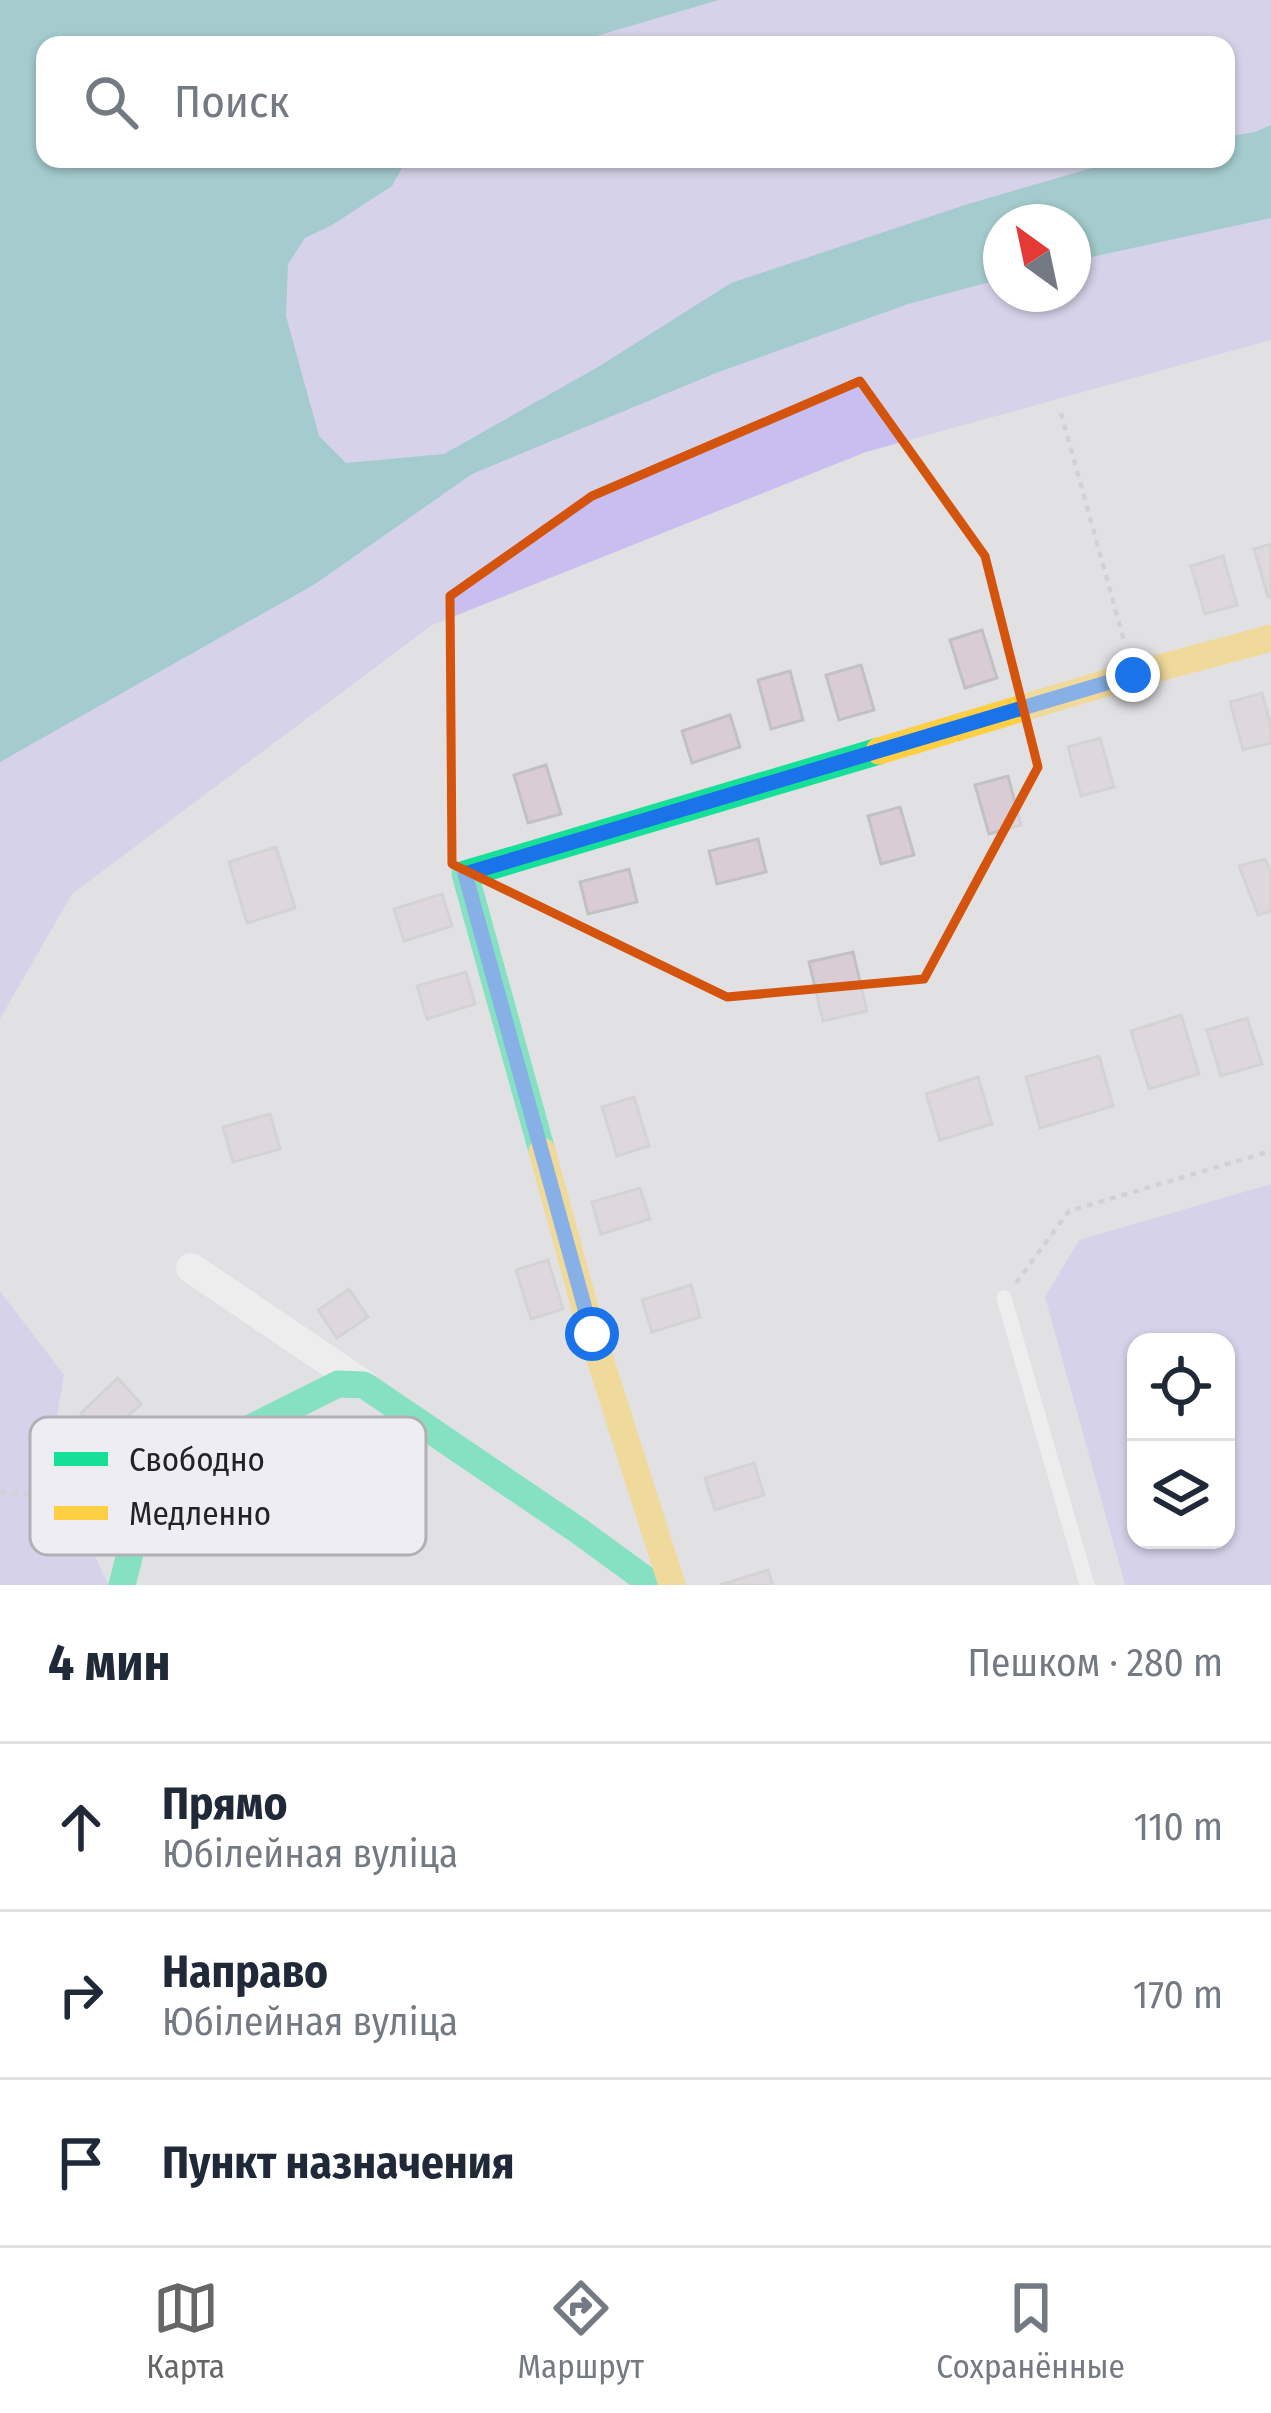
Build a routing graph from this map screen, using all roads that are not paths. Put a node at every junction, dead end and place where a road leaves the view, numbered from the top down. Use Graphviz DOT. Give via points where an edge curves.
graph roads {
  1 [pos="1271,638"];
  2 [pos="191,1268"];
  3 [pos="1004,1298"];
  4 [pos="364,1385"];
  5 [pos="272,1417"];
  6 [pos="411,1417"];
  7 [pos="426,1427"];
  8 [pos="130,1555"];
  9 [pos="122,1585"];
  10 [pos="653,1585"];
  11 [pos="672,1585"];
  12 [pos="1088,1585"];
  1 -- 11 [label="street" via="465,874 592,1334"];
  2 -- 4 [label="street"];
  3 -- 12 [label="lane"];
  4 -- 5 [label="street" via="338,1384"];
  4 -- 6 [label="street"];
  7 -- 10 [label="street"];
  8 -- 9 [label="street"];
}
